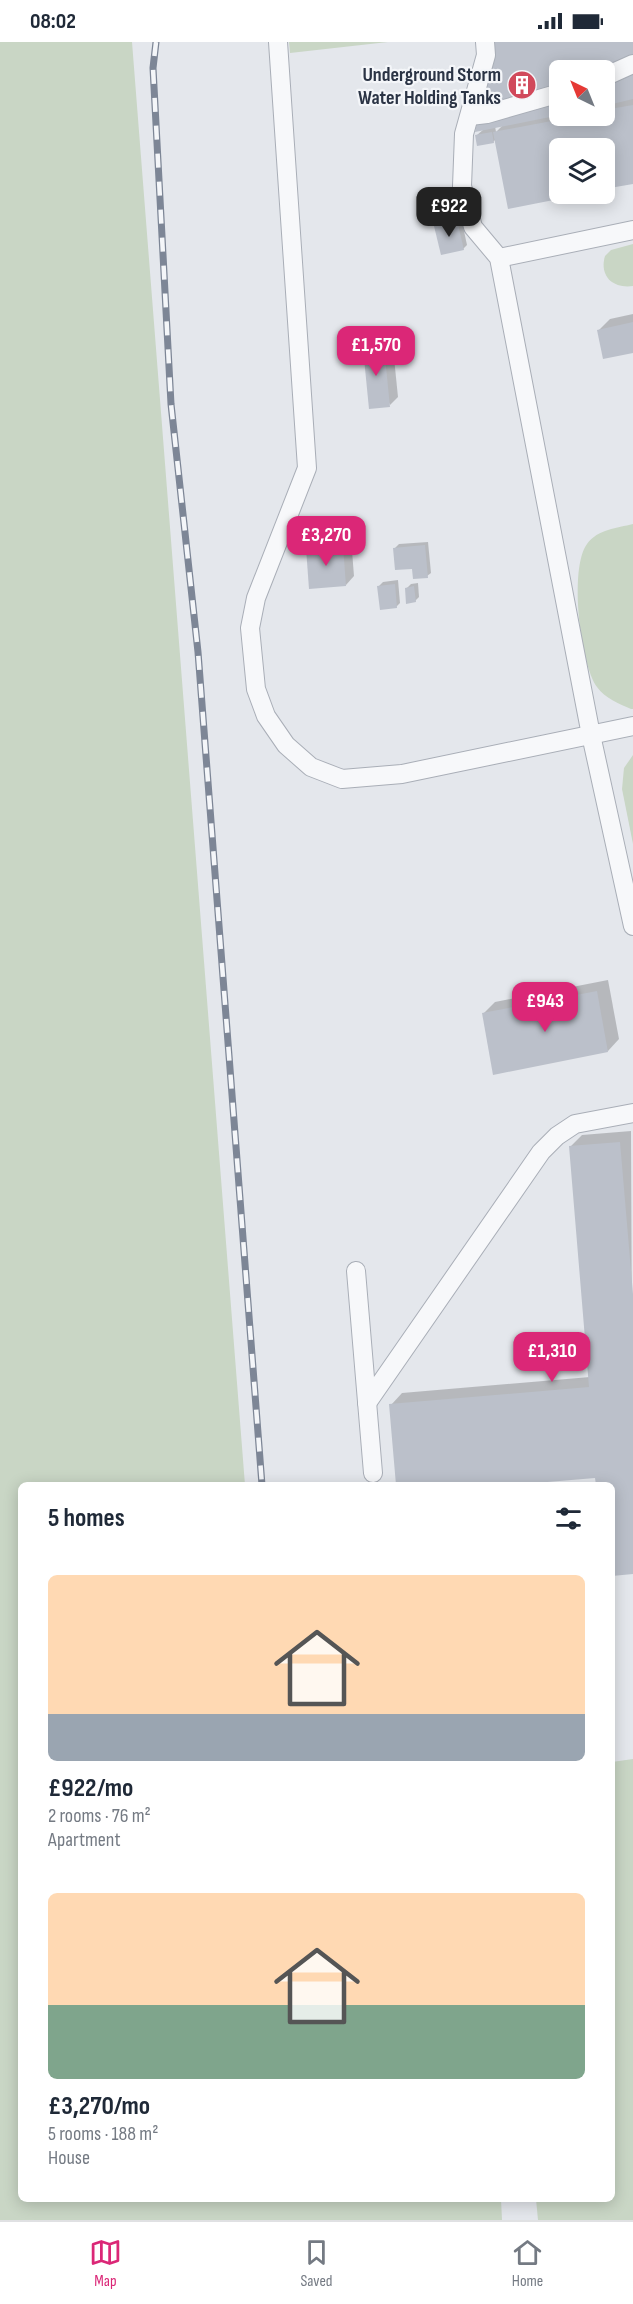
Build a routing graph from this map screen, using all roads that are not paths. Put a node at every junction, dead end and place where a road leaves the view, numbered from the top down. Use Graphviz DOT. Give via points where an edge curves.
graph roads {
  1 [pos="278,42"];
  2 [pos="484,42"];
  3 [pos="633,64"];
  4 [pos="615,73"];
  5 [pos="549,96"];
  6 [pos="470,116"];
  7 [pos="633,230"];
  8 [pos="499,258"];
  9 [pos="633,726"];
  10 [pos="591,735"];
  11 [pos="633,927"];
  12 [pos="633,1113"];
  13 [pos="356,1271"];
  14 [pos="367,1403"];
  15 [pos="373,1473"];
  1 -- 10 [label="lane" via="306,468 256,597 250,628 256,689 266,716 286,746 311,767 342,779 402,774"];
  2 -- 6 [label="lane" via="486,55"];
  3 -- 4 [label="lane"];
  5 -- 6 [label="lane"];
  6 -- 8 [label="lane" via="464,134 462,186 473,227"];
  7 -- 8 [label="lane"];
  8 -- 10 [label="lane"];
  9 -- 10 [label="lane"];
  10 -- 11 [label="lane"];
  12 -- 14 [label="lane" via="575,1124 541,1152"];
  13 -- 14 [label="lane"];
  14 -- 15 [label="lane"];
}
